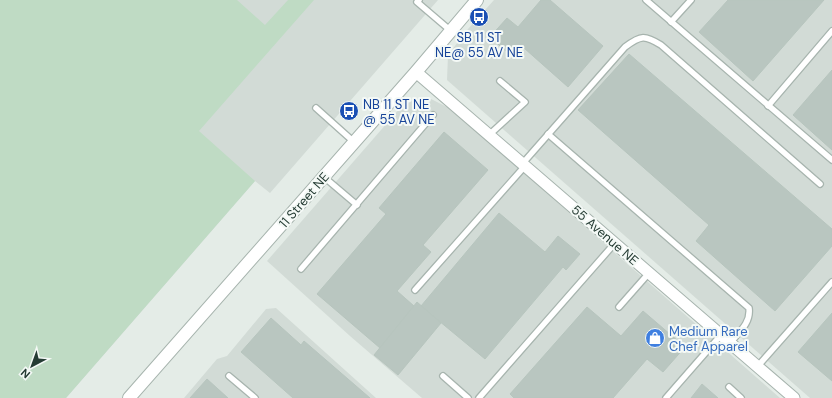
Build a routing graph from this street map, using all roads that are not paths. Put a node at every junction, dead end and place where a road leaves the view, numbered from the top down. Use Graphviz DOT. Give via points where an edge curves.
graph roads {
  1 [pos="419,0"];
  2 [pos="477,0"];
  3 [pos="646,0"];
  4 [pos="691,0"];
  5 [pos="672,22"];
  6 [pos="451,31"];
  7 [pos="832,31"];
  8 [pos="416,72"];
  9 [pos="500,81"];
  10 [pos="768,106"];
  11 [pos="316,108"];
  12 [pos="433,115"];
  13 [pos="489,134"];
  14 [pos="548,134"];
  15 [pos="355,142"];
  16 [pos="832,160"];
  17 [pos="524,164"];
  18 [pos="324,177"];
  19 [pos="820,184"];
  20 [pos="357,205"];
  21 [pos="615,243"];
  22 [pos="301,269"];
  23 [pos="650,273"];
  24 [pos="832,282"];
  25 [pos="415,290"];
  26 [pos="619,307"];
  27 [pos="721,335"];
  28 [pos="730,343"];
  29 [pos="757,366"];
  30 [pos="229,376"];
  31 [pos="443,376"];
  32 [pos="729,387"];
  33 [pos="130,398"];
  34 [pos="255,398"];
  35 [pos="468,398"];
  36 [pos="479,398"];
  37 [pos="666,398"];
  38 [pos="741,398"];
  39 [pos="794,398"];
  1 -- 6 [label="lane" via="417,2"];
  2 -- 6 [label="street, 11 Street NE"];
  3 -- 5 [label="lane"];
  4 -- 5 [label="lane"];
  5 -- 10 [label="lane"];
  6 -- 8 [label="street, 11 Street NE"];
  7 -- 10 [label="lane"];
  8 -- 13 [label="street, 55 Avenue NE"];
  8 -- 15 [label="street, 11 Street NE"];
  9 -- 13 [label="lane" via="525,102"];
  10 -- 16 [label="lane"];
  11 -- 15 [label="lane"];
  12 -- 20 [label="lane"];
  13 -- 17 [label="street, 55 Avenue NE"];
  14 -- 17 [label="lane"];
  14 -- 19 [label="lane" via="625,46 636,39 648,38 661,45"];
  14 -- 28 [label="lane" via="749,308 750,317"];
  15 -- 18 [label="street, 11 Street NE"];
  17 -- 21 [label="street, 55 Avenue NE"];
  17 -- 25 [label="lane"];
  18 -- 20 [label="lane"];
  18 -- 33 [label="street, 11 Street NE"];
  20 -- 22 [label="lane"];
  21 -- 23 [label="street, 55 Avenue NE"];
  21 -- 36 [label="lane"];
  23 -- 26 [label="lane"];
  23 -- 27 [label="street, 55 Avenue NE"];
  24 -- 29 [label="lane"];
  27 -- 28 [label="street, 55 Avenue NE"];
  27 -- 37 [label="lane"];
  28 -- 29 [label="street, 55 Avenue NE"];
  29 -- 39 [label="street, 55 Avenue NE"];
  30 -- 34 [label="lane"];
  31 -- 35 [label="lane"];
  32 -- 38 [label="lane"];
}
